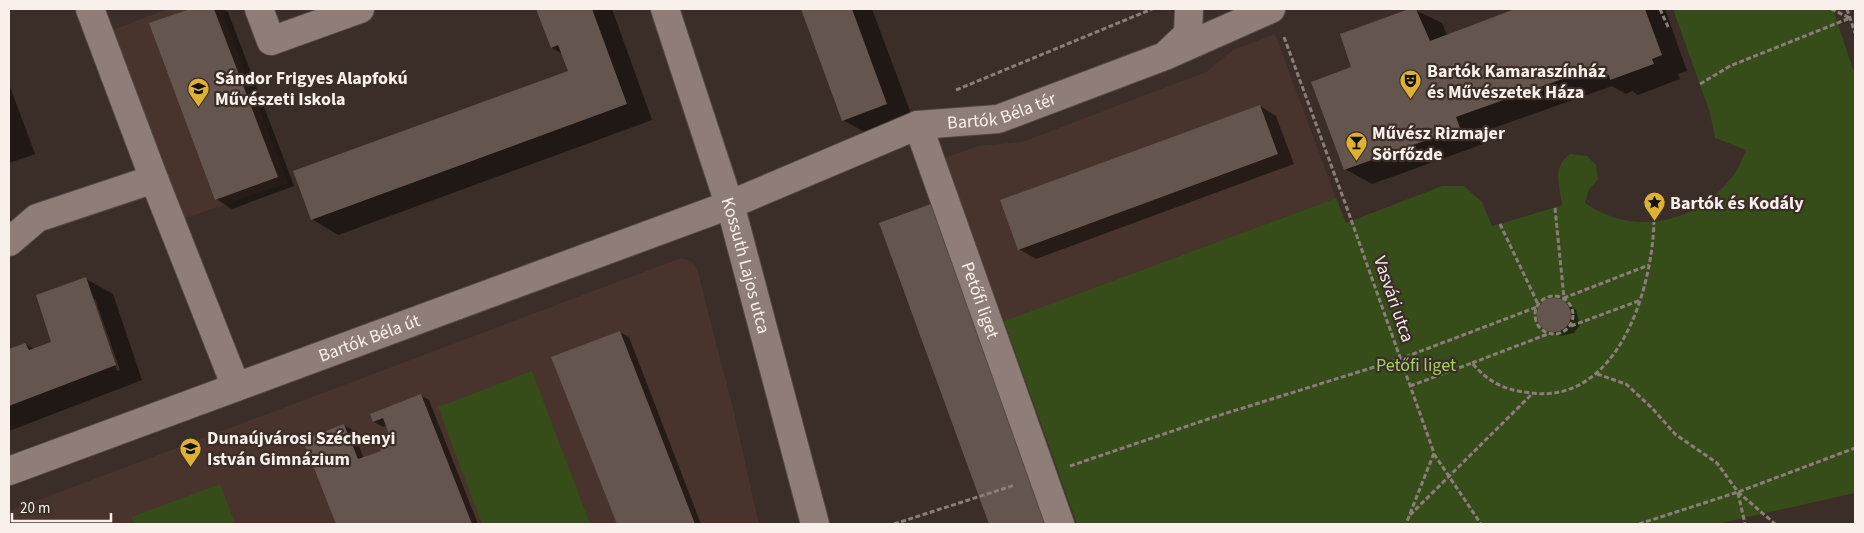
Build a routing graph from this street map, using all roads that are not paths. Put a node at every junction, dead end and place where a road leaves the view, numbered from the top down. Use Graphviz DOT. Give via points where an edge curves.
graph roads {
  1 [pos="90,9"];
  2 [pos="259,9"];
  3 [pos="360,9"];
  4 [pos="665,9"];
  5 [pos="1189,9"];
  6 [pos="1271,9"];
  7 [pos="1165,56"];
  8 [pos="918,125"];
  9 [pos="154,179"];
  10 [pos="729,205"];
  11 [pos="9,242"];
  12 [pos="236,387"];
  13 [pos="9,471"];
  14 [pos="815,524"];
  15 [pos="1060,524"];
  1 -- 9 [label="street"];
  2 -- 3 [label="street" via="271,41"];
  4 -- 10 [label="street, Kossuth Lajos utca"];
  5 -- 7 [label="street" via="1188,34"];
  6 -- 7 [label="street, Bartók Béla tér"];
  7 -- 8 [label="street, Bartók Béla tér" via="998,119"];
  8 -- 10 [label="street, Bartók Béla tér"];
  8 -- 15 [label="street, Petőfi liget"];
  9 -- 11 [label="street" via="37,218"];
  9 -- 12 [label="street"];
  10 -- 12 [label="street, Bartók Béla út"];
  10 -- 14 [label="street, Kossuth Lajos utca"];
  12 -- 13 [label="street, Bartók Béla út"];
}
